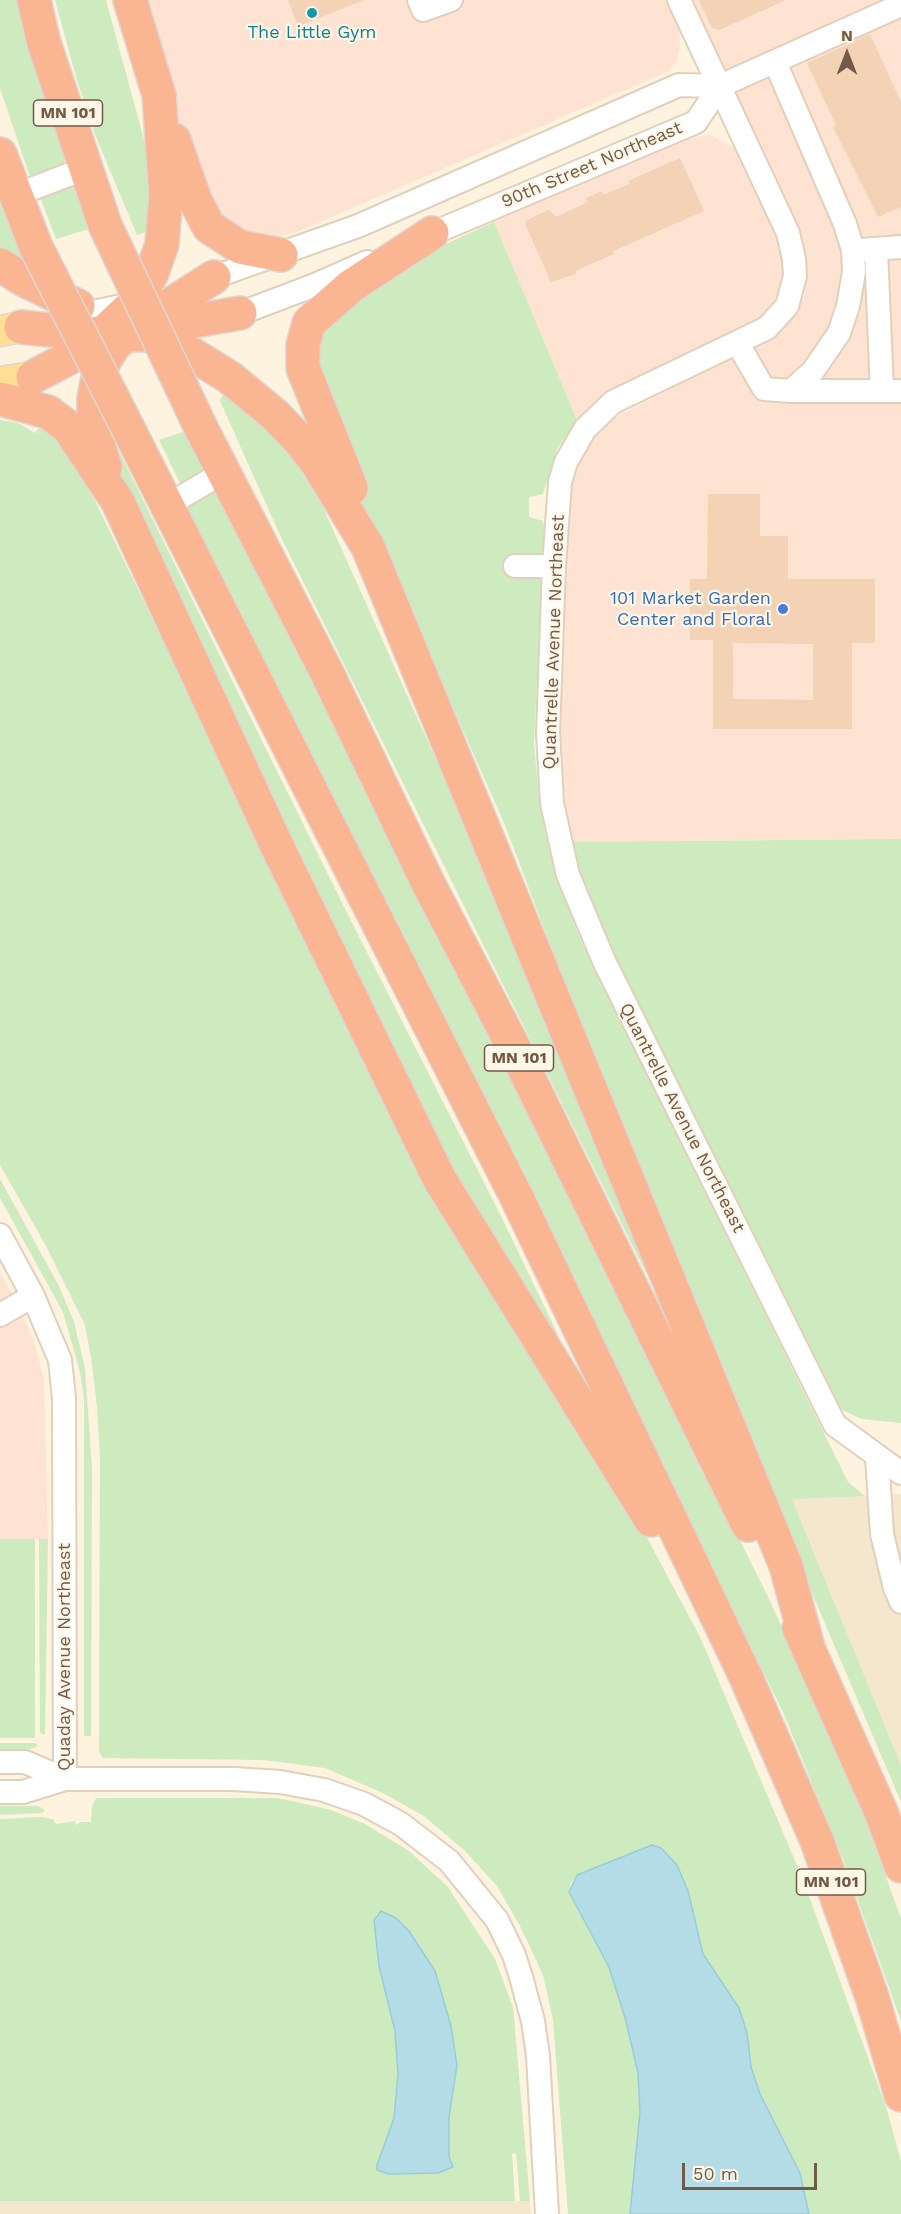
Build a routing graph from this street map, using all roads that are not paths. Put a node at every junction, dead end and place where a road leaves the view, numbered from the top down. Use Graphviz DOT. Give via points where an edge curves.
graph roads {
  1 [pos="34,0"];
  2 [pos="130,0"];
  3 [pos="420,0"];
  4 [pos="451,0"];
  5 [pos="679,0"];
  6 [pos="901,5"];
  7 [pos="775,62"];
  8 [pos="720,86"];
  9 [pos="159,95"];
  10 [pos="0,154"];
  11 [pos="86,168"];
  12 [pos="16,195"];
  13 [pos="432,233"];
  14 [pos="901,247"];
  15 [pos="864,249"];
  16 [pos="281,255"];
  17 [pos="0,265"];
  18 [pos="214,278"];
  19 [pos="240,313"];
  20 [pos="124,328"];
  21 [pos="11,329"];
  22 [pos="738,344"];
  23 [pos="33,377"];
  24 [pos="0,382"];
  25 [pos="791,391"];
  26 [pos="892,391"];
  27 [pos="0,399"];
  28 [pos="224,472"];
  29 [pos="118,502"];
  30 [pos="168,505"];
  31 [pos="368,547"];
  32 [pos="554,566"];
  33 [pos="515,567"];
  34 [pos="0,1235"];
  35 [pos="33,1296"];
  36 [pos="0,1315"];
  37 [pos="877,1457"];
  38 [pos="901,1473"];
  39 [pos="901,1602"];
  40 [pos="808,1647"];
  41 [pos="745,1675"];
  42 [pos="0,1762"];
  43 [pos="65,1779"];
  44 [pos="0,1792"];
  45 [pos="901,1866"];
  46 [pos="901,2095"];
  47 [pos="547,2214"];
  1 -- 11 [label="highway, MN 101" via="44,43"];
  2 -- 9 [label="highway"];
  3 -- 4 [label="street" via="423,10"];
  5 -- 8 [label="street, Quantrelle Avenue Northeast"];
  6 -- 7 [label="street"];
  7 -- 8 [label="street"];
  7 -- 15 [label="street" via="845,224"];
  8 -- 13 [label="street, 90th Street Northeast" via="696,122"];
  8 -- 16 [label="street, 90th Street Northeast" via="679,85 358,226"];
  8 -- 22 [label="street, Quantrelle Avenue Northeast" via="788,233 794,259 795,276 787,306 767,328"];
  9 -- 16 [label="highway" via="195,200 209,227 240,247"];
  9 -- 20 [label="highway" via="166,194 162,244"];
  10 -- 12 [label="highway, MN 101"];
  11 -- 12 [label="street"];
  11 -- 28 [label="highway, MN 101, bridge" via="105,225"];
  12 -- 30 [label="highway, MN 101, bridge" via="36,247"];
  13 -- 19 [label="street, 90th Street Northeast"];
  13 -- 31 [label="highway" via="327,304 309,323 303,345 303,368 355,499"];
  14 -- 15 [label="street"];
  15 -- 25 [label="street" via="854,272 839,333 813,371"];
  15 -- 26 [label="street"];
  16 -- 18 [label="street, 90th Street Northeast"];
  17 -- 20 [label="highway"];
  18 -- 20 [label="highway"];
  19 -- 20 [label="highway"];
  20 -- 21 [label="highway" via="79,333"];
  20 -- 23 [label="highway"];
  20 -- 29 [label="highway" via="99,373 94,398 94,431"];
  20 -- 31 [label="highway" via="229,377 275,415 317,463"];
  22 -- 25 [label="street" via="764,389"];
  22 -- 32 [label="street, Quantrelle Avenue Northeast" via="614,402 585,429 560,482"];
  23 -- 24 [label="main road"];
  25 -- 26 [label="street"];
  27 -- 29 [label="highway" via="48,412 68,427"];
  28 -- 30 [label="street"];
  28 -- 40 [label="highway, MN 101" via="514,1048"];
  29 -- 41 [label="highway" via="266,824 440,1180"];
  30 -- 41 [label="highway, MN 101" via="518,1198"];
  31 -- 40 [label="highway" via="786,1566"];
  32 -- 33 [label="street"];
  32 -- 37 [label="street, Quantrelle Avenue Northeast" via="549,777 556,829 568,875 604,962 835,1425"];
  34 -- 35 [label="street, Quaday Avenue Northeast"];
  35 -- 36 [label="street"];
  35 -- 43 [label="street, Quaday Avenue Northeast" via="60,1360 64,1398"];
  37 -- 38 [label="street, Quantrelle Avenue Northeast"];
  37 -- 39 [label="street" via="882,1534"];
  40 -- 45 [label="highway, MN 101"];
  41 -- 46 [label="highway, MN 101" via="817,1841 872,1997"];
  42 -- 43 [label="street" via="25,1762"];
  43 -- 44 [label="street" via="23,1792"];
  43 -- 47 [label="street, Quaday Avenue Northeast" via="234,1779 324,1790 364,1804 401,1824 450,1861 497,1920 522,1977 538,2056"];
}
